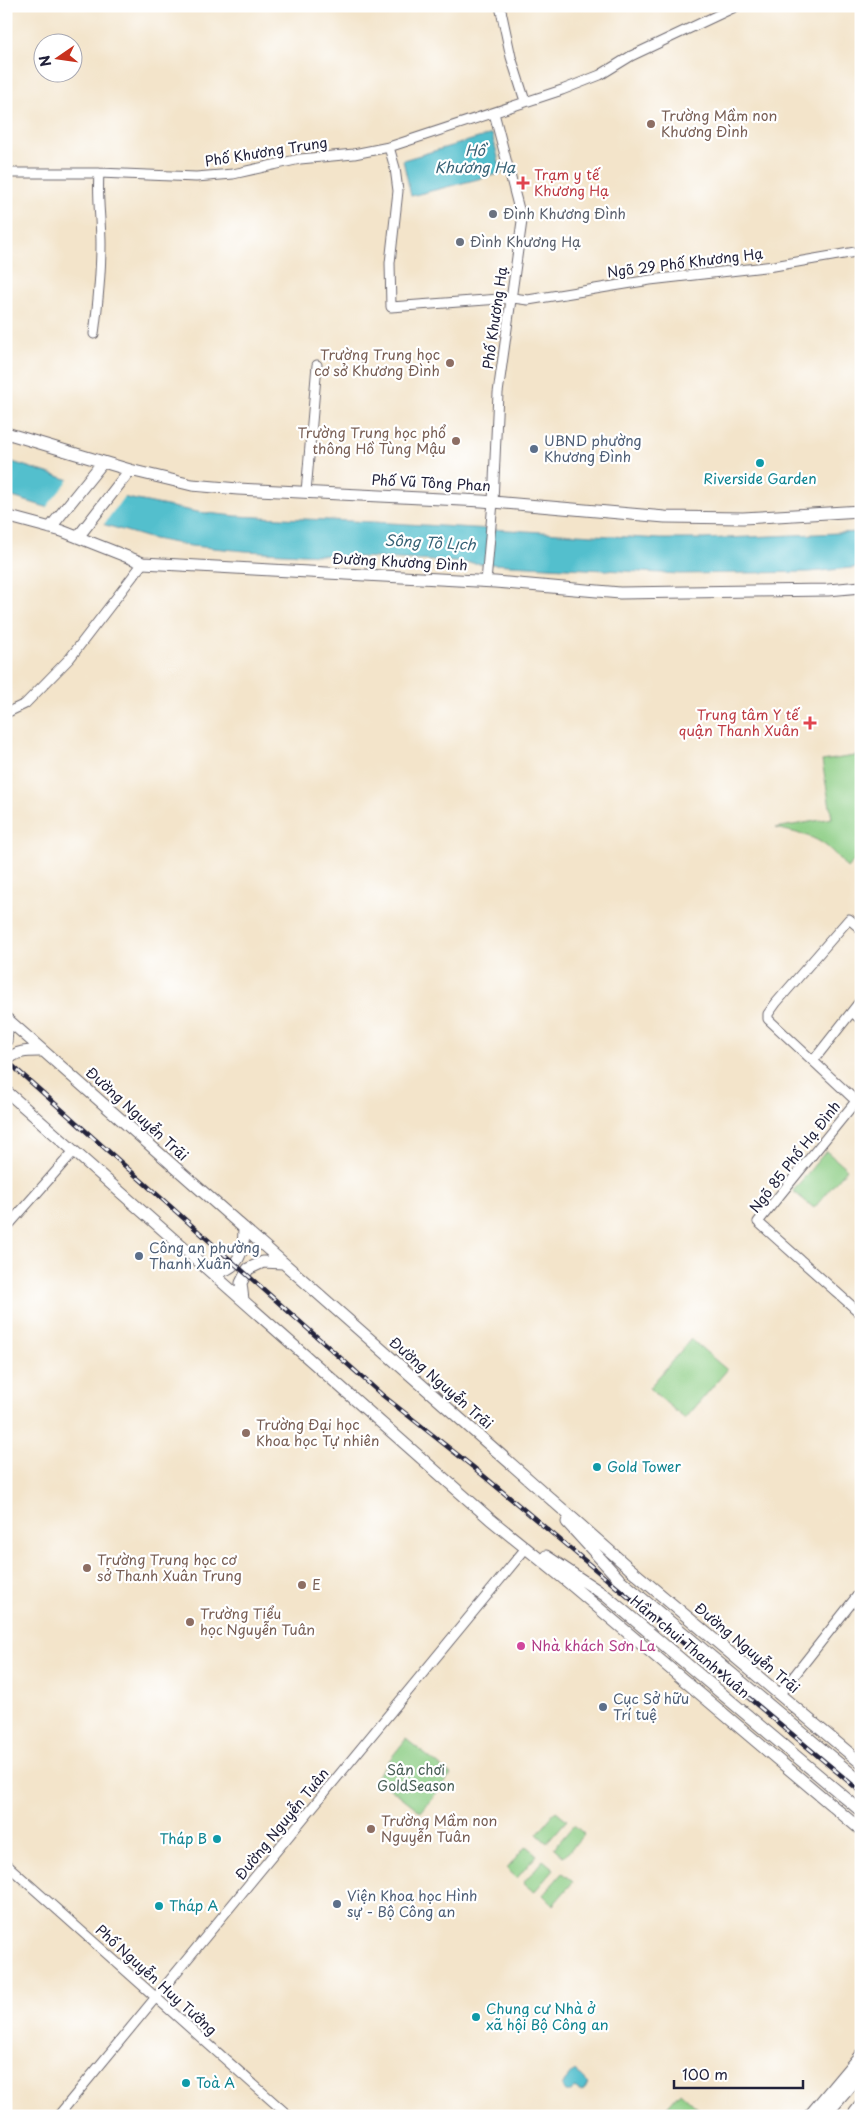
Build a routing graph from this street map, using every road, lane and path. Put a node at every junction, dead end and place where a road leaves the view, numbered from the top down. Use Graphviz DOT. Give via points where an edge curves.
graph roads {
  1 [pos="500,6"];
  2 [pos="737,6"];
  3 [pos="525,101"];
  4 [pos="494,113"];
  5 [pos="389,147"];
  6 [pos="6,173"];
  7 [pos="99,173"];
  8 [pos="861,251"];
  9 [pos="513,298"];
  10 [pos="94,334"];
  11 [pos="316,365"];
  12 [pos="6,433"];
  13 [pos="103,462"];
  14 [pos="130,470"];
  15 [pos="306,492"];
  16 [pos="493,502"];
  17 [pos="861,511"];
  18 [pos="6,516"];
  19 [pos="50,528"];
  20 [pos="82,533"];
  21 [pos="143,563"];
  22 [pos="486,577"];
  23 [pos="861,587"];
  24 [pos="6,713"];
  25 [pos="861,929"];
  26 [pos="861,1000"];
  27 [pos="852,1012"];
  28 [pos="7,1019"];
  29 [pos="861,1020"];
  30 [pos="6,1041"];
  31 [pos="43,1051"];
  32 [pos="6,1061"];
  33 [pos="813,1061"];
  34 [pos="6,1091"];
  35 [pos="858,1098"];
  36 [pos="74,1151"];
  37 [pos="6,1228"];
  38 [pos="244,1228"];
  39 [pos="283,1263"];
  40 [pos="213,1274"];
  41 [pos="243,1300"];
  42 [pos="861,1314"];
  43 [pos="526,1478"];
  44 [pos="490,1519"];
  45 [pos="526,1548"];
  46 [pos="861,1591"];
  47 [pos="779,1695"];
  48 [pos="861,1763"];
  49 [pos="861,1782"];
  50 [pos="861,1811"];
  51 [pos="861,1830"];
  52 [pos="6,1864"];
  53 [pos="156,1999"];
  54 [pos="861,2054"];
  55 [pos="861,2072"];
  56 [pos="861,2107"];
  57 [pos="58,2116"];
  58 [pos="289,2116"];
  59 [pos="808,2116"];
  60 [pos="823,2116"];
  61 [pos="854,2116"];
  1 -- 3 [label="street"];
  2 -- 3 [label="street, Phố Khương Trung" via="631,56 600,75"];
  3 -- 4 [label="street, Phố Khương Trung"];
  4 -- 5 [label="street, Phố Khương Trung"];
  4 -- 9 [label="street, Phố Khương Hạ" via="522,221"];
  5 -- 7 [label="street, Phố Khương Trung" via="300,159 233,174"];
  5 -- 9 [label="street, Ngõ 29 Phố Khương Hạ" via="398,190 390,264 391,307"];
  6 -- 7 [label="street, Phố Khương Trung"];
  7 -- 10 [label="street" via="100,288"];
  8 -- 9 [label="street, Ngõ 29 Phố Khương Hạ" via="528,300"];
  9 -- 16 [label="street, Phố Khương Hạ" via="498,393"];
  11 -- 15 [label="street"];
  12 -- 13 [label="main road, Phố Vũ Tông Phan"];
  13 -- 14 [label="main road, Phố Vũ Tông Phan"];
  13 -- 19 [label="main road"];
  14 -- 15 [label="main road, Phố Vũ Tông Phan" via="192,485"];
  14 -- 20 [label="main road"];
  15 -- 16 [label="main road, Phố Vũ Tông Phan"];
  16 -- 17 [label="main road, Phố Vũ Tông Phan" via="665,517 743,518"];
  16 -- 22 [label="street, Phố Khương Hạ"];
  18 -- 19 [label="main road, Đường Khương Đình"];
  19 -- 20 [label="main road, Đường Khương Đình"];
  20 -- 21 [label="main road, Đường Khương Đình"];
  21 -- 22 [label="main road, Đường Khương Đình"];
  21 -- 24 [label="street" via="70,658 25,704"];
  22 -- 23 [label="main road, Đường Khương Đình" via="620,593"];
  25 -- 33 [label="street" via="849,919 768,1014 768,1019"];
  26 -- 27 [label="street"];
  27 -- 29 [label="street"];
  27 -- 33 [label="street"];
  28 -- 30 [label="main road"];
  28 -- 31 [label="main road, Đường Nguyễn Trãi"];
  31 -- 32 [label="main road" via="24,1051"];
  31 -- 38 [label="main road, Đường Nguyễn Trãi"];
  33 -- 35 [label="street"];
  34 -- 36 [label="main road"];
  35 -- 42 [label="street, Ngõ 85 Phố Hạ Đình" via="758,1222"];
  36 -- 37 [label="street"];
  36 -- 40 [label="main road"];
  38 -- 39 [label="main road, Đường Nguyễn Trãi"];
  38 -- 40 [label="main road" via="244,1247 239,1257 228,1269"];
  39 -- 41 [label="main road" via="263,1262 248,1269 241,1283"];
  39 -- 43 [label="main road, Đường Nguyễn Trãi"];
  40 -- 41 [label="main road"];
  41 -- 44 [label="main road"];
  43 -- 47 [label="main road, Đường Nguyễn Trãi"];
  43 -- 49 [label="main road, Hầm chui Thanh Xuân" via="619,1579"];
  44 -- 45 [label="main road"];
  44 -- 50 [label="main road, Hầm chui Thanh Xuân" via="606,1596"];
  45 -- 51 [label="main road"];
  45 -- 53 [label="street, Đường Nguyễn Tuân"];
  46 -- 47 [label="street"];
  47 -- 48 [label="main road, Đường Nguyễn Trãi"];
  52 -- 53 [label="street, Phố Nguyễn Huy Tưởng"];
  53 -- 57 [label="street, Đường Nguyễn Tuân"];
  53 -- 58 [label="street, Phố Nguyễn Huy Tưởng"];
  54 -- 59 [label="main road"];
  55 -- 60 [label="highway"];
  56 -- 61 [label="highway"];
}
